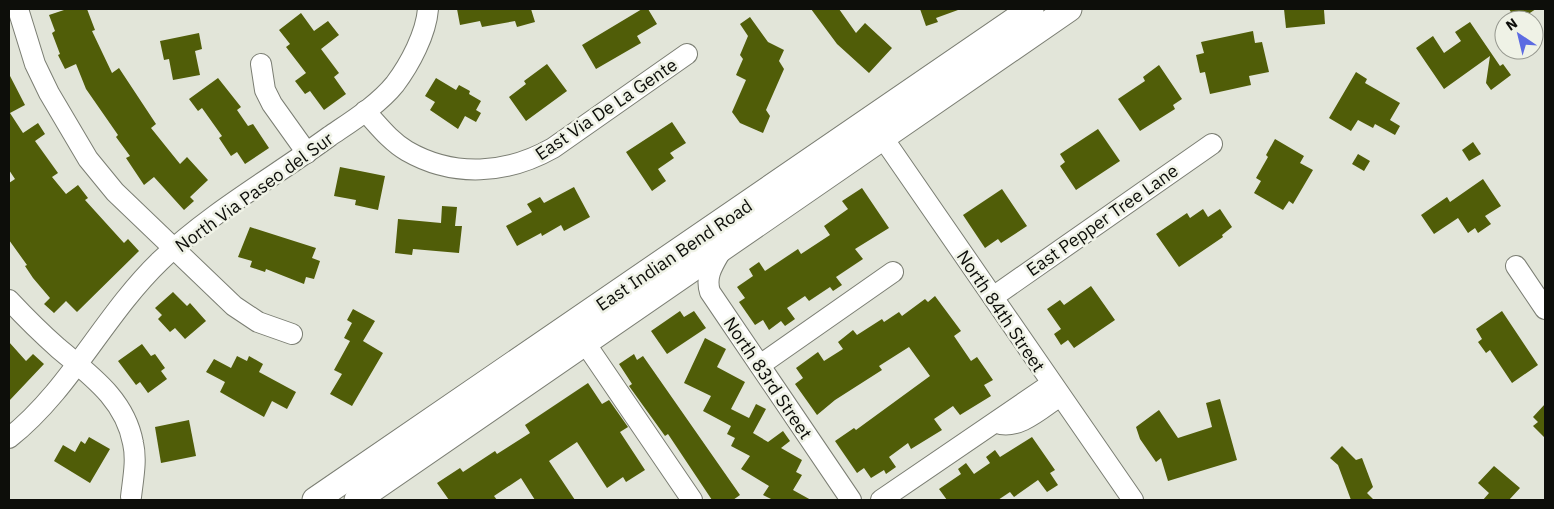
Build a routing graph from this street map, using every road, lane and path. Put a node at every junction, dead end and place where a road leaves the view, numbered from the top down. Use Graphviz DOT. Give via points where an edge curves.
graph roads {
  1 [pos="18,9"];
  2 [pos="428,9"];
  3 [pos="1031,9"];
  4 [pos="1069,9"];
  5 [pos="687,54"];
  6 [pos="260,64"];
  7 [pos="365,111"];
  8 [pos="876,129"];
  9 [pos="1212,144"];
  10 [pos="307,153"];
  11 [pos="174,248"];
  12 [pos="721,251"];
  13 [pos="1516,266"];
  14 [pos="893,272"];
  15 [pos="992,297"];
  16 [pos="9,300"];
  17 [pos="1545,309"];
  18 [pos="292,334"];
  19 [pos="585,343"];
  20 [pos="77,362"];
  21 [pos="760,365"];
  22 [pos="1056,390"];
  23 [pos="9,438"];
  24 [pos="130,496"];
  25 [pos="315,500"];
  26 [pos="357,500"];
  27 [pos="692,500"];
  28 [pos="851,500"];
  29 [pos="881,500"];
  30 [pos="1133,500"];
  1 -- 11 [label="street" via="35,64 71,133 115,192"];
  2 -- 7 [label="street, North Via Paseo del Sur" via="409,62 394,85"];
  3 -- 8 [label="main road, East Indian Bend Road"];
  4 -- 8 [label="main road, East Indian Bend Road"];
  5 -- 7 [label="street, East Via De La Gente" via="553,148 532,160 501,168 450,168 427,160 407,151 389,137"];
  6 -- 10 [label="street" via="265,90 272,104"];
  7 -- 10 [label="street, North Via Paseo del Sur"];
  8 -- 12 [label="main road, East Indian Bend Road"];
  8 -- 15 [label="street, North 84th Street"];
  8 -- 25 [label="main road, East Indian Bend Road"];
  9 -- 15 [label="street, East Pepper Tree Lane"];
  10 -- 11 [label="street, North Via Paseo del Sur"];
  11 -- 18 [label="street" via="234,306 258,322"];
  11 -- 20 [label="street, North Via Paseo del Sur" via="137,285"];
  12 -- 19 [label="main road, East Indian Bend Road"];
  12 -- 21 [label="street, North 83rd Street" via="710,271 710,292"];
  13 -- 17 [label="street"];
  14 -- 21 [label="street"];
  15 -- 22 [label="street, North 84th Street"];
  16 -- 20 [label="street" via="35,328"];
  19 -- 26 [label="main road, East Indian Bend Road"];
  19 -- 27 [label="street"];
  20 -- 23 [label="street, North Via Paseo del Sur" via="56,391"];
  20 -- 24 [label="street" via="112,396 124,416 133,443 134,473"];
  21 -- 28 [label="street, North 83rd Street"];
  22 -- 29 [label="street" via="995,422"];
  22 -- 30 [label="street, North 84th Street"];
}
